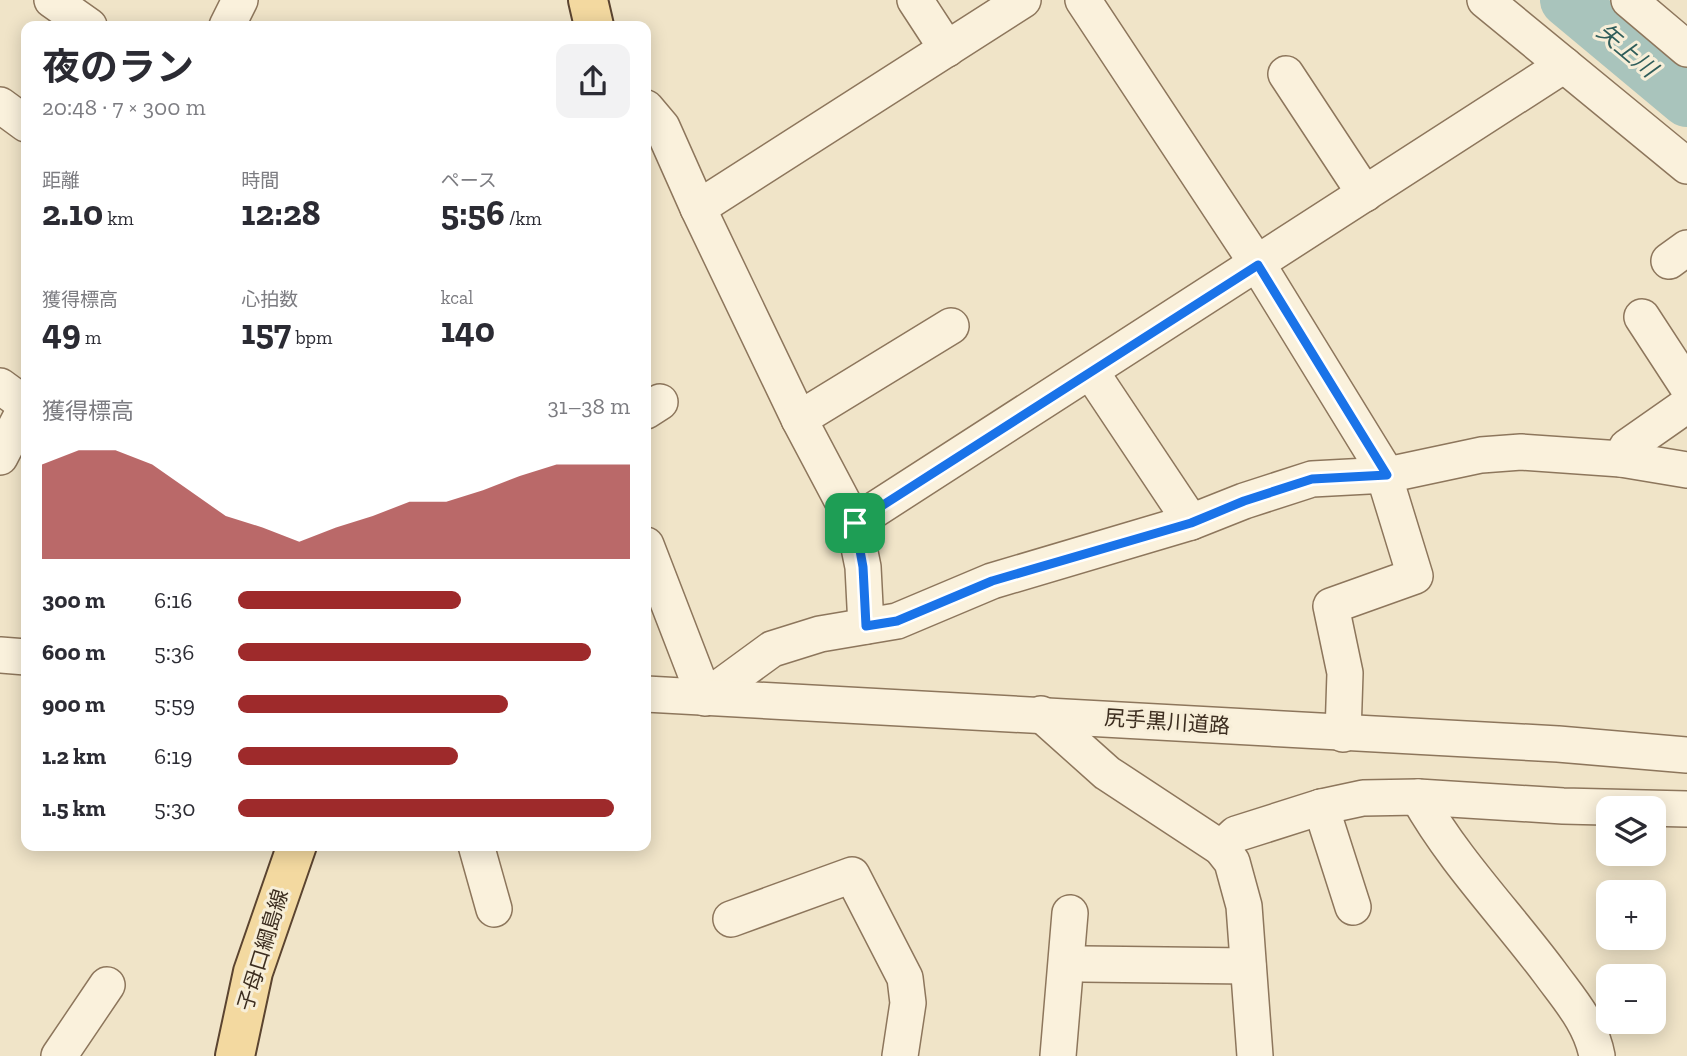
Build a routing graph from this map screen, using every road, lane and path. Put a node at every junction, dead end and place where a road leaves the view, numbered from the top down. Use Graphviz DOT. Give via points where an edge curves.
graph roads {
  1 [pos="52,0"];
  2 [pos="240,0"];
  3 [pos="588,0"];
  4 [pos="915,0"];
  5 [pos="1023,0"];
  6 [pos="1083,0"];
  7 [pos="1485,0"];
  8 [pos="1651,6"];
  9 [pos="82,21"];
  10 [pos="229,21"];
  11 [pos="593,21"];
  12 [pos="947,49"];
  13 [pos="1687,49"];
  14 [pos="1564,65"];
  15 [pos="1286,74"];
  16 [pos="0,105"];
  17 [pos="651,114"];
  18 [pos="21,120"];
  19 [pos="1687,166"];
  20 [pos="1365,194"];
  21 [pos="698,208"];
  22 [pos="1258,265"];
  23 [pos="1642,317"];
  24 [pos="951,326"];
  25 [pos="1091,372"];
  26 [pos="0,386"];
  27 [pos="1687,386"];
  28 [pos="21,402"];
  29 [pos="1687,405"];
  30 [pos="21,416"];
  31 [pos="799,419"];
  32 [pos="0,457"];
  33 [pos="1621,459"];
  34 [pos="1687,470"];
  35 [pos="1386,475"];
  36 [pos="855,523"];
  37 [pos="1191,523"];
  38 [pos="651,558"];
  39 [pos="866,626"];
  40 [pos="0,655"];
  41 [pos="21,657"];
  42 [pos="651,694"];
  43 [pos="705,698"];
  44 [pos="1041,714"];
  45 [pos="1343,734"];
  46 [pos="1687,754"];
  47 [pos="1418,797"];
  48 [pos="1321,807"];
  49 [pos="1687,809"];
  50 [pos="1221,848"];
  51 [pos="295,851"];
  52 [pos="478,851"];
  53 [pos="1353,907"];
  54 [pos="494,909"];
  55 [pos="1070,913"];
  56 [pos="731,919"];
  57 [pos="1083,964"];
  58 [pos="1248,966"];
  59 [pos="107,985"];
  60 [pos="59,1056"];
  61 [pos="235,1056"];
  62 [pos="900,1056"];
  63 [pos="1058,1056"];
  64 [pos="1255,1056"];
  65 [pos="1597,1056"];
  1 -- 9 [label="street"];
  2 -- 10 [label="street"];
  3 -- 11 [label="main road"];
  4 -- 12 [label="street"];
  5 -- 12 [label="street"];
  6 -- 22 [label="street"];
  7 -- 14 [label="street"];
  8 -- 13 [label="street"];
  12 -- 21 [label="street"];
  14 -- 19 [label="street"];
  14 -- 20 [label="street"];
  15 -- 20 [label="street"];
  16 -- 18 [label="street"];
  17 -- 21 [label="street" via="662,127"];
  20 -- 22 [label="street"];
  21 -- 31 [label="street"];
  22 -- 25 [label="street"];
  22 -- 35 [label="street"];
  23 -- 27 [label="street"];
  24 -- 31 [label="street"];
  25 -- 36 [label="street"];
  25 -- 37 [label="street"];
  26 -- 28 [label="street"];
  29 -- 33 [label="street" via="1627,447"];
  30 -- 32 [label="street"];
  31 -- 36 [label="street"];
  33 -- 34 [label="street"];
  33 -- 35 [label="street" via="1508,453"];
  35 -- 37 [label="street" via="1312,479"];
  35 -- 45 [label="street" via="1415,576 1331,606 1345,673"];
  36 -- 39 [label="street"];
  37 -- 39 [label="street" via="992,581 897,621"];
  38 -- 43 [label="street"];
  39 -- 43 [label="street" via="772,649"];
  40 -- 41 [label="street"];
  42 -- 43 [label="street, 尻手黒川道路"];
  43 -- 44 [label="street, 尻手黒川道路"];
  44 -- 45 [label="street, 尻手黒川道路"];
  44 -- 50 [label="street" via="1107,773"];
  45 -- 46 [label="street, 尻手黒川道路"];
  47 -- 48 [label="street" via="1363,799"];
  47 -- 49 [label="street"];
  47 -- 65 [label="street" via="1436,830 1586,1022"];
  48 -- 50 [label="street" via="1236,834"];
  48 -- 53 [label="street"];
  50 -- 58 [label="street" via="1232,862 1244,906"];
  51 -- 61 [label="main road, 子母口綱島線" via="253,972"];
  52 -- 54 [label="street"];
  55 -- 63 [label="street"];
  56 -- 62 [label="street" via="852,874 905,978 908,1003"];
  57 -- 58 [label="street"];
  58 -- 64 [label="street"];
  59 -- 60 [label="street"];
}
